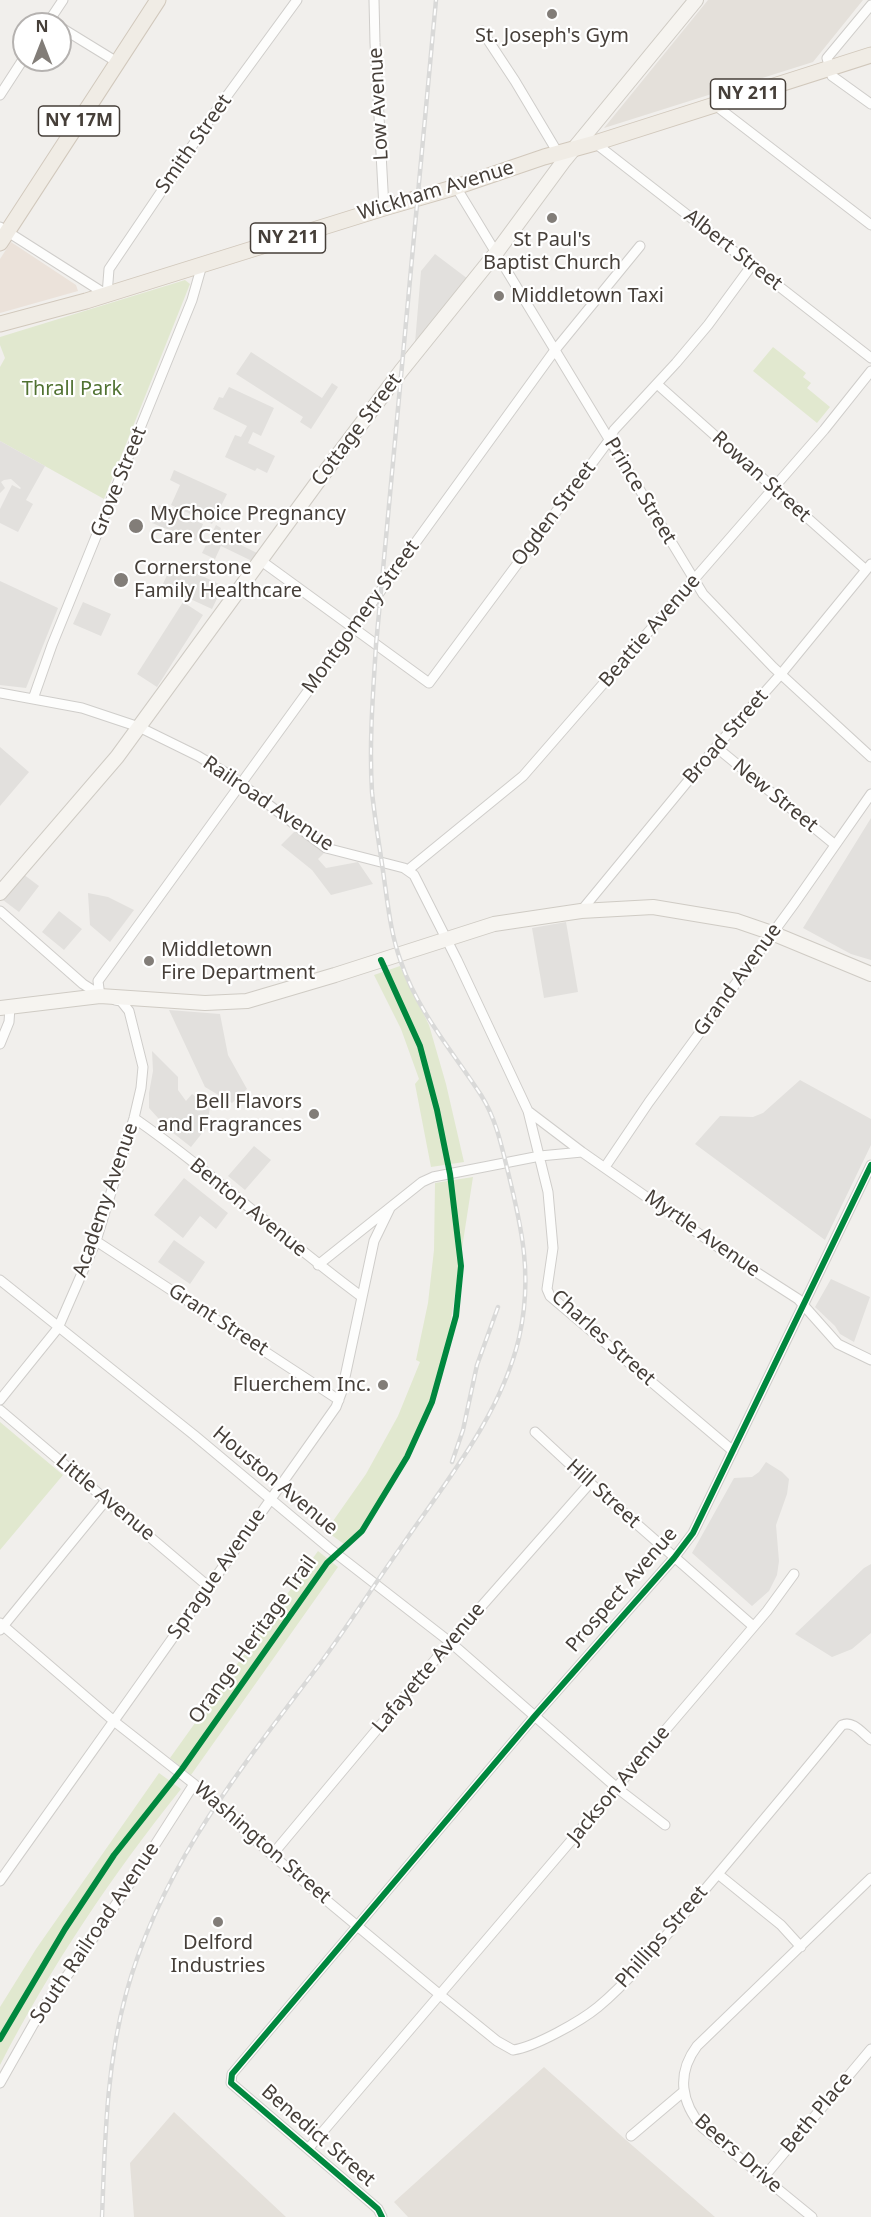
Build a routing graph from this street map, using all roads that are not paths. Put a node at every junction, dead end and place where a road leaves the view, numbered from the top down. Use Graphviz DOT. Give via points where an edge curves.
graph roads {
  1 [pos="158,0"];
  2 [pos="297,0"];
  3 [pos="374,0"];
  4 [pos="696,0"];
  5 [pos="871,5"];
  6 [pos="482,32"];
  7 [pos="72,34"];
  8 [pos="871,55"];
  9 [pos="117,62"];
  10 [pos="829,69"];
  11 [pos="15,72"];
  12 [pos="0,95"];
  13 [pos="871,104"];
  14 [pos="715,105"];
  15 [pos="595,143"];
  16 [pos="575,148"];
  17 [pos="558,153"];
  18 [pos="456,187"];
  19 [pos="384,208"];
  20 [pos="871,225"];
  21 [pos="2,234"];
  22 [pos="640,246"];
  23 [pos="496,253"];
  24 [pos="202,265"];
  25 [pos="752,265"];
  26 [pos="107,295"];
  27 [pos="0,324"];
  28 [pos="555,350"];
  29 [pos="871,357"];
  30 [pos="871,371"];
  31 [pos="657,384"];
  32 [pos="610,439"];
  33 [pos="774,488"];
  34 [pos="260,560"];
  35 [pos="868,567"];
  36 [pos="694,580"];
  37 [pos="354,627"];
  38 [pos="781,674"];
  39 [pos="0,693"];
  40 [pos="33,699"];
  41 [pos="139,727"];
  42 [pos="716,747"];
  43 [pos="871,757"];
  44 [pos="241,783"];
  45 [pos="871,794"];
  46 [pos="834,844"];
  47 [pos="408,870"];
  48 [pos="0,893"];
  49 [pos="0,911"];
  50 [pos="580,911"];
  51 [pos="772,933"];
  52 [pos="445,940"];
  53 [pos="871,974"];
  54 [pos="100,996"];
  55 [pos="5,1007"];
  56 [pos="0,1044"];
  57 [pos="528,1111"];
  58 [pos="134,1118"];
  59 [pos="582,1152"];
  60 [pos="540,1156"];
  61 [pos="871,1165"];
  62 [pos="605,1167"];
  63 [pos="390,1208"];
  64 [pos="96,1241"];
  65 [pos="318,1265"];
  66 [pos="0,1280"];
  67 [pos="362,1298"];
  68 [pos="804,1306"];
  69 [pos="58,1328"];
  70 [pos="871,1360"];
  71 [pos="0,1400"];
  72 [pos="339,1400"];
  73 [pos="0,1410"];
  74 [pos="535,1431"];
  75 [pos="734,1451"];
  76 [pos="590,1483"];
  77 [pos="107,1499"];
  78 [pos="271,1499"];
  79 [pos="674,1558"];
  80 [pos="794,1574"];
  81 [pos="209,1587"];
  82 [pos="1,1626"];
  83 [pos="753,1626"];
  84 [pos="450,1642"];
  85 [pos="534,1717"];
  86 [pos="115,1722"];
  87 [pos="871,1740"];
  88 [pos="194,1784"];
  89 [pos="617,1788"];
  90 [pos="665,1824"];
  91 [pos="272,1855"];
  92 [pos="718,1874"];
  93 [pos="871,1878"];
  94 [pos="0,1881"];
  95 [pos="358,1925"];
  96 [pos="801,1947"];
  97 [pos="440,1994"];
  98 [pos="871,2049"];
  99 [pos="230,2081"];
  100 [pos="0,2083"];
  101 [pos="683,2092"];
  102 [pos="631,2136"];
  103 [pos="308,2149"];
  104 [pos="763,2178"];
  105 [pos="382,2217"];
  106 [pos="812,2217"];
  1 -- 9 [label="main road, NY 17M"];
  2 -- 26 [label="street, Smith Street" via="109,269"];
  3 -- 19 [label="street, Low Avenue"];
  4 -- 16 [label="street, Cottage Street"];
  5 -- 10 [label="street" via="827,58"];
  6 -- 17 [label="street"];
  7 -- 9 [label="street"];
  8 -- 10 [label="main road, Wickham Avenue / NY 211"];
  9 -- 21 [label="main road, NY 17M"];
  10 -- 13 [label="street" via="832,76"];
  10 -- 14 [label="main road, Wickham Avenue / NY 211"];
  11 -- 12 [label="street"];
  14 -- 15 [label="main road, Wickham Avenue / NY 211"];
  14 -- 20 [label="street"];
  15 -- 16 [label="main road, Wickham Avenue / NY 211"];
  15 -- 25 [label="street, Albert Street"];
  16 -- 17 [label="main road, Wickham Avenue / NY 211"];
  16 -- 23 [label="street, Cottage Street"];
  17 -- 18 [label="main road, Wickham Avenue / NY 211"];
  18 -- 19 [label="main road, Wickham Avenue / NY 211"];
  18 -- 23 [label="street, Prince Street"];
  19 -- 24 [label="main road, Wickham Avenue / NY 211"];
  21 -- 26 [label="street"];
  22 -- 28 [label="street, Montgomery Street"];
  23 -- 28 [label="street, Prince Street"];
  23 -- 34 [label="street, Cottage Street" via="401,371"];
  24 -- 26 [label="main road, Wickham Avenue / NY 211"];
  24 -- 40 [label="street, Grove Street" via="192,300"];
  25 -- 29 [label="street, Albert Street"];
  25 -- 31 [label="street, Ogden Street" via="708,325"];
  26 -- 27 [label="main road, Wickham Avenue / NY 211"];
  28 -- 32 [label="street, Prince Street"];
  28 -- 37 [label="street, Montgomery Street"];
  30 -- 33 [label="street, Beattie Avenue"];
  31 -- 32 [label="street, Ogden Street"];
  31 -- 33 [label="street, Rowan Street"];
  32 -- 36 [label="street, Prince Street"];
  32 -- 37 [label="street, Ogden Street" via="429,683"];
  33 -- 35 [label="street, Rowan Street"];
  33 -- 36 [label="street, Beattie Avenue"];
  34 -- 37 [label="street"];
  34 -- 41 [label="street, Cottage Street"];
  35 -- 38 [label="street, Broad Street"];
  36 -- 38 [label="street, Prince Street"];
  36 -- 47 [label="street, Beattie Avenue" via="523,776"];
  37 -- 44 [label="street, Montgomery Street"];
  38 -- 42 [label="street, Broad Street"];
  38 -- 43 [label="street, Prince Street"];
  39 -- 40 [label="street, Railroad Avenue"];
  40 -- 41 [label="street, Railroad Avenue" via="82,708"];
  41 -- 44 [label="street, Railroad Avenue"];
  41 -- 48 [label="street, Cottage Street"];
  42 -- 46 [label="street, New Street"];
  42 -- 50 [label="street, Broad Street"];
  44 -- 47 [label="street, Railroad Avenue" via="326,848"];
  44 -- 54 [label="street, Montgomery Street" via="98,981"];
  45 -- 46 [label="street, Grand Avenue"];
  46 -- 51 [label="street, Grand Avenue"];
  47 -- 52 [label="street"];
  49 -- 54 [label="street, Academy Avenue"];
  50 -- 51 [label="street" via="653,907 714,916"];
  50 -- 52 [label="street" via="494,924"];
  51 -- 53 [label="street"];
  51 -- 62 [label="street, Grand Avenue"];
  52 -- 54 [label="street" via="247,1001 205,1003"];
  52 -- 57 [label="street"];
  54 -- 55 [label="street"];
  54 -- 58 [label="street, Academy Avenue" via="121,1001 129,1011 142,1067"];
  55 -- 56 [label="street" via="9,1022"];
  57 -- 59 [label="street, Myrtle Avenue"];
  57 -- 60 [label="street"];
  58 -- 64 [label="street, Academy Avenue"];
  58 -- 65 [label="street, Benton Avenue"];
  59 -- 60 [label="street"];
  59 -- 62 [label="street, Myrtle Avenue"];
  60 -- 63 [label="street" via="433,1177"];
  60 -- 75 [label="street, Charles Street" via="551,1219 553,1248 547,1289 550,1296"];
  61 -- 68 [label="street, Prospect Avenue"];
  62 -- 68 [label="street, Myrtle Avenue"];
  63 -- 65 [label="street"];
  63 -- 67 [label="street, Sprague Avenue" via="374,1241"];
  64 -- 69 [label="street, Academy Avenue"];
  64 -- 72 [label="street, Grant Street"];
  65 -- 67 [label="street, Benton Avenue"];
  66 -- 69 [label="street, Houston Avenue"];
  67 -- 72 [label="street, Sprague Avenue"];
  68 -- 70 [label="street, Myrtle Avenue" via="838,1344"];
  68 -- 75 [label="street, Prospect Avenue"];
  69 -- 71 [label="street, Academy Avenue"];
  69 -- 78 [label="street, Houston Avenue"];
  72 -- 78 [label="street, Sprague Avenue"];
  73 -- 77 [label="street, Little Avenue"];
  74 -- 76 [label="street, Hill Street"];
  75 -- 79 [label="street, Prospect Avenue" via="693,1533"];
  76 -- 79 [label="street, Hill Street"];
  76 -- 84 [label="street, Lafayette Avenue"];
  77 -- 81 [label="street, Little Avenue"];
  77 -- 82 [label="street"];
  78 -- 81 [label="street, Sprague Avenue"];
  78 -- 84 [label="street, Houston Avenue"];
  79 -- 83 [label="street, Hill Street"];
  79 -- 85 [label="street, Prospect Avenue"];
  80 -- 83 [label="street, Jackson Avenue"];
  81 -- 86 [label="street, Sprague Avenue"];
  82 -- 86 [label="street, Washington Street"];
  83 -- 89 [label="street, Jackson Avenue"];
  84 -- 85 [label="street, Houston Avenue"];
  84 -- 91 [label="street, Lafayette Avenue"];
  85 -- 89 [label="street, Houston Avenue"];
  85 -- 95 [label="street, Prospect Avenue"];
  86 -- 88 [label="street, Washington Street"];
  86 -- 94 [label="street, Sprague Avenue"];
  87 -- 92 [label="street, Phillips Street" via="852,1724 842,1725"];
  88 -- 91 [label="street, Washington Street"];
  88 -- 100 [label="street, South Railroad Avenue" via="42,2009"];
  89 -- 90 [label="street, Houston Avenue"];
  89 -- 97 [label="street, Jackson Avenue"];
  91 -- 95 [label="street, Washington Street"];
  92 -- 96 [label="street" via="781,1925"];
  92 -- 97 [label="street, Phillips Street" via="600,2005 525,2047 513,2050 503,2045"];
  93 -- 96 [label="street"];
  95 -- 97 [label="street, Washington Street"];
  95 -- 99 [label="street, Prospect Avenue" via="234,2071"];
  96 -- 101 [label="street, Beers Drive" via="697,2046 685,2069"];
  97 -- 103 [label="street, Jackson Avenue"];
  98 -- 104 [label="street, Beth Place"];
  99 -- 103 [label="street, Benedict Street"];
  101 -- 102 [label="street"];
  101 -- 104 [label="street, Beers Drive" via="691,2113 703,2128"];
  103 -- 105 [label="street, Benedict Street" via="378,2209"];
  104 -- 106 [label="street, Beers Drive"];
}
